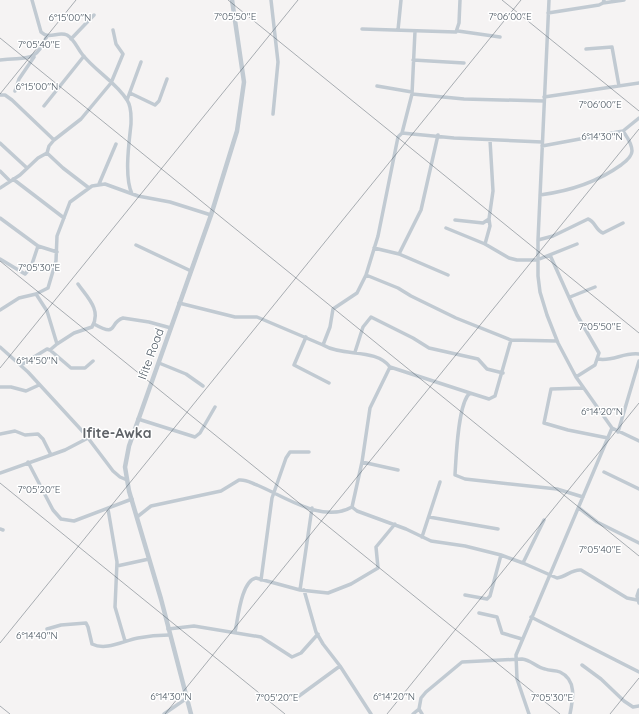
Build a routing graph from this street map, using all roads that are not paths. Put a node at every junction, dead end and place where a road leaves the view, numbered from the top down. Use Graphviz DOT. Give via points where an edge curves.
graph roads {
  1 [pos="32,0"];
  2 [pos="232,0"];
  3 [pos="272,0"];
  4 [pos="401,0"];
  5 [pos="460,0"];
  6 [pos="549,0"];
  7 [pos="624,0"];
  8 [pos="604,2"];
  9 [pos="548,13"];
  10 [pos="94,15"];
  11 [pos="362,29"];
  12 [pos="113,30"];
  13 [pos="398,30"];
  14 [pos="415,31"];
  15 [pos="458,31"];
  16 [pos="48,36"];
  17 [pos="500,37"];
  18 [pos="71,39"];
  19 [pos="586,49"];
  20 [pos="35,56"];
  21 [pos="84,56"];
  22 [pos="0,60"];
  23 [pos="413,60"];
  24 [pos="141,62"];
  25 [pos="464,63"];
  26 [pos="167,78"];
  27 [pos="111,83"];
  28 [pos="639,84"];
  29 [pos="377,86"];
  30 [pos="619,86"];
  31 [pos="15,91"];
  32 [pos="130,93"];
  33 [pos="412,93"];
  34 [pos="0,95"];
  35 [pos="544,99"];
  36 [pos="128,100"];
  37 [pos="44,106"];
  38 [pos="273,114"];
  39 [pos="639,118"];
  40 [pos="623,131"];
  41 [pos="402,133"];
  42 [pos="438,135"];
  43 [pos="54,140"];
  44 [pos="490,140"];
  45 [pos="0,143"];
  46 [pos="116,144"];
  47 [pos="542,144"];
  48 [pos="47,153"];
  49 [pos="27,168"];
  50 [pos="0,172"];
  51 [pos="12,180"];
  52 [pos="99,184"];
  53 [pos="0,188"];
  54 [pos="89,188"];
  55 [pos="132,194"];
  56 [pos="540,195"];
  57 [pos="211,215"];
  58 [pos="0,218"];
  59 [pos="64,218"];
  60 [pos="489,219"];
  61 [pos="455,220"];
  62 [pos="623,222"];
  63 [pos="446,228"];
  64 [pos="538,240"];
  65 [pos="485,244"];
  66 [pos="577,244"];
  67 [pos="136,245"];
  68 [pos="38,246"];
  69 [pos="374,248"];
  70 [pos="56,252"];
  71 [pos="399,254"];
  72 [pos="550,255"];
  73 [pos="0,259"];
  74 [pos="537,260"];
  75 [pos="191,271"];
  76 [pos="366,275"];
  77 [pos="448,275"];
  78 [pos="78,284"];
  79 [pos="595,287"];
  80 [pos="36,294"];
  81 [pos="570,297"];
  82 [pos="179,303"];
  83 [pos="0,310"];
  84 [pos="94,324"];
  85 [pos="171,328"];
  86 [pos="306,337"];
  87 [pos="511,340"];
  88 [pos="557,341"];
  89 [pos="56,344"];
  90 [pos="323,345"];
  91 [pos="0,347"];
  92 [pos="50,350"];
  93 [pos="355,352"];
  94 [pos="639,354"];
  95 [pos="598,359"];
  96 [pos="93,361"];
  97 [pos="639,361"];
  98 [pos="159,363"];
  99 [pos="21,365"];
  100 [pos="390,368"];
  101 [pos="502,373"];
  102 [pos="576,377"];
  103 [pos="329,383"];
  104 [pos="39,384"];
  105 [pos="202,386"];
  106 [pos="0,387"];
  107 [pos="583,388"];
  108 [pos="470,393"];
  109 [pos="215,407"];
  110 [pos="138,419"];
  111 [pos="612,428"];
  112 [pos="618,432"];
  113 [pos="0,434"];
  114 [pos="88,438"];
  115 [pos="608,438"];
  116 [pos="639,441"];
  117 [pos="309,452"];
  118 [pos="51,455"];
  119 [pos="28,462"];
  120 [pos="362,462"];
  121 [pos="398,470"];
  122 [pos="604,472"];
  123 [pos="0,473"];
  124 [pos="127,480"];
  125 [pos="440,482"];
  126 [pos="639,489"];
  127 [pos="273,493"];
  128 [pos="584,497"];
  129 [pos="132,500"];
  130 [pos="352,507"];
  131 [pos="312,508"];
  132 [pos="579,508"];
  133 [pos="108,509"];
  134 [pos="137,517"];
  135 [pos="429,517"];
  136 [pos="544,520"];
  137 [pos="394,524"];
  138 [pos="498,529"];
  139 [pos="422,537"];
  140 [pos="639,543"];
  141 [pos="501,555"];
  142 [pos="149,559"];
  143 [pos="523,563"];
  144 [pos="117,566"];
  145 [pos="548,574"];
  146 [pos="261,580"];
  147 [pos="302,590"];
  148 [pos="639,590"];
  149 [pos="465,595"];
  150 [pos="638,602"];
  151 [pos="479,613"];
  152 [pos="531,617"];
  153 [pos="47,629"];
  154 [pos="168,629"];
  155 [pos="235,632"];
  156 [pos="318,634"];
  157 [pos="169,635"];
  158 [pos="522,639"];
  159 [pos="125,641"];
  160 [pos="515,660"];
  161 [pos="582,665"];
  162 [pos="340,666"];
  163 [pos="639,672"];
  164 [pos="299,696"];
  165 [pos="187,698"];
  166 [pos="638,708"];
  167 [pos="419,709"];
  168 [pos="164,714"];
  169 [pos="191,714"];
  170 [pos="371,714"];
  171 [pos="413,714"];
  172 [pos="422,714"];
  173 [pos="529,714"];
  174 [pos="570,714"];
  1 -- 16 [label="street" via="41,32"];
  2 -- 57 [label="street, Ifite Road" via="243,70 243,96 232,151"];
  3 -- 38 [label="street" via="278,62"];
  4 -- 13 [label="street"];
  5 -- 15 [label="street"];
  6 -- 9 [label="street"];
  7 -- 8 [label="street"];
  8 -- 9 [label="street"];
  9 -- 35 [label="street"];
  10 -- 18 [label="street"];
  11 -- 13 [label="street"];
  12 -- 27 [label="street" via="116,44 122,54"];
  13 -- 14 [label="street"];
  14 -- 15 [label="street"];
  14 -- 23 [label="street"];
  15 -- 17 [label="street"];
  16 -- 18 [label="street" via="62,34"];
  16 -- 20 [label="street"];
  18 -- 21 [label="street"];
  19 -- 30 [label="street" via="612,47"];
  20 -- 22 [label="street"];
  20 -- 31 [label="street"];
  21 -- 27 [label="street"];
  21 -- 37 [label="street"];
  23 -- 25 [label="street"];
  23 -- 33 [label="street"];
  24 -- 32 [label="street"];
  26 -- 32 [label="street" via="159,101 155,105"];
  27 -- 36 [label="street"];
  27 -- 43 [label="street" via="81,119"];
  28 -- 30 [label="street"];
  29 -- 33 [label="street"];
  30 -- 35 [label="street"];
  32 -- 36 [label="street"];
  33 -- 35 [label="street" via="464,99"];
  33 -- 41 [label="street"];
  34 -- 43 [label="street" via="12,100"];
  35 -- 47 [label="street"];
  36 -- 55 [label="street" via="131,117 127,181"];
  39 -- 40 [label="street"];
  40 -- 47 [label="street"];
  40 -- 56 [label="street" via="632,151 626,161 606,176 589,184"];
  41 -- 42 [label="street"];
  41 -- 69 [label="street" via="398,137"];
  42 -- 44 [label="street"];
  42 -- 71 [label="street" via="421,210"];
  43 -- 48 [label="street"];
  44 -- 47 [label="street"];
  44 -- 60 [label="street" via="493,191"];
  45 -- 49 [label="street"];
  46 -- 52 [label="street"];
  47 -- 56 [label="street"];
  48 -- 49 [label="street"];
  48 -- 54 [label="street"];
  49 -- 51 [label="street"];
  50 -- 51 [label="street"];
  51 -- 53 [label="street"];
  51 -- 59 [label="street"];
  52 -- 54 [label="street"];
  52 -- 55 [label="street"];
  54 -- 59 [label="street" via="70,202"];
  55 -- 57 [label="street" via="170,202"];
  56 -- 64 [label="street"];
  57 -- 75 [label="street, Ifite Road"];
  58 -- 68 [label="street"];
  59 -- 70 [label="street" via="57,236"];
  60 -- 61 [label="street" via="483,223"];
  60 -- 65 [label="street" via="490,226"];
  62 -- 64 [label="street" via="603,233 588,219"];
  63 -- 65 [label="street"];
  64 -- 74 [label="street"];
  65 -- 74 [label="street" via="509,258"];
  66 -- 72 [label="street"];
  67 -- 75 [label="street"];
  68 -- 70 [label="street"];
  68 -- 73 [label="street" via="31,267 25,274"];
  69 -- 71 [label="street"];
  69 -- 76 [label="street"];
  70 -- 80 [label="street" via="54,272 48,288"];
  71 -- 77 [label="street"];
  72 -- 74 [label="street"];
  72 -- 81 [label="street"];
  74 -- 88 [label="street" via="540,292"];
  75 -- 82 [label="street, Ifite Road"];
  76 -- 87 [label="street" via="398,288 460,320"];
  76 -- 90 [label="street" via="357,293 333,309"];
  78 -- 84 [label="street" via="92,302 96,319"];
  79 -- 81 [label="street"];
  80 -- 83 [label="street" via="19,298"];
  80 -- 89 [label="street" via="47,311"];
  81 -- 95 [label="street" via="596,345"];
  82 -- 85 [label="street, Ifite Road"];
  82 -- 86 [label="street" via="235,317 257,317"];
  84 -- 85 [label="street" via="108,330 123,318"];
  84 -- 89 [label="street"];
  85 -- 98 [label="street, Ifite Road"];
  86 -- 90 [label="street"];
  86 -- 103 [label="street" via="294,365"];
  87 -- 88 [label="street"];
  87 -- 101 [label="street"];
  88 -- 102 [label="street"];
  89 -- 92 [label="street"];
  90 -- 93 [label="street" via="341,352"];
  91 -- 99 [label="street"];
  92 -- 96 [label="street" via="71,368 85,368"];
  92 -- 99 [label="street" via="43,349"];
  93 -- 100 [label="street" via="378,359"];
  93 -- 101 [label="street" via="363,328 371,317 428,348 478,359 487,369"];
  94 -- 95 [label="street" via="627,354 606,361"];
  95 -- 102 [label="street" via="591,368"];
  97 -- 112 [label="street"];
  98 -- 105 [label="street" via="186,374"];
  98 -- 110 [label="street, Ifite Road"];
  99 -- 104 [label="street"];
  100 -- 108 [label="street"];
  100 -- 120 [label="street" via="370,408"];
  101 -- 108 [label="street" via="493,399"];
  102 -- 107 [label="street"];
  104 -- 106 [label="street" via="26,391"];
  104 -- 114 [label="street"];
  107 -- 111 [label="street"];
  107 -- 115 [label="street" via="552,388 544,423"];
  108 -- 128 [label="street" via="461,408 454,475 456,477 557,489"];
  109 -- 110 [label="street" via="195,437"];
  110 -- 124 [label="street, Ifite Road" via="126,458"];
  111 -- 112 [label="street"];
  111 -- 115 [label="street"];
  112 -- 116 [label="street"];
  113 -- 118 [label="street" via="15,431 24,435 38,434"];
  114 -- 118 [label="street"];
  114 -- 124 [label="street" via="113,471"];
  115 -- 128 [label="street"];
  117 -- 127 [label="street" via="297,451 287,455"];
  118 -- 119 [label="street"];
  119 -- 123 [label="street"];
  119 -- 133 [label="street" via="53,510 61,519 74,521"];
  120 -- 121 [label="street"];
  120 -- 130 [label="street"];
  122 -- 126 [label="street"];
  124 -- 129 [label="street, Ifite Road"];
  125 -- 135 [label="street"];
  127 -- 131 [label="street"];
  127 -- 134 [label="street" via="248,481 239,480 221,491 151,506"];
  127 -- 146 [label="street"];
  128 -- 132 [label="street"];
  129 -- 133 [label="street"];
  129 -- 134 [label="street, Ifite Road"];
  130 -- 131 [label="street" via="322,512"];
  130 -- 137 [label="street"];
  131 -- 147 [label="street"];
  132 -- 140 [label="street" via="597,522"];
  132 -- 145 [label="street"];
  133 -- 144 [label="street"];
  134 -- 142 [label="street, Ifite Road"];
  135 -- 138 [label="street"];
  135 -- 139 [label="street"];
  136 -- 143 [label="street"];
  137 -- 139 [label="street"];
  137 -- 147 [label="street" via="376,547 378,568 331,592"];
  139 -- 141 [label="street" via="430,541"];
  141 -- 143 [label="street"];
  141 -- 149 [label="street" via="490,596 486,599"];
  142 -- 144 [label="street"];
  142 -- 154 [label="street, Ifite Road"];
  143 -- 145 [label="street"];
  144 -- 159 [label="street" via="115,607"];
  145 -- 150 [label="street" via="559,578 581,570"];
  145 -- 152 [label="street"];
  146 -- 147 [label="street"];
  146 -- 155 [label="street" via="254,578 246,586"];
  147 -- 156 [label="street"];
  148 -- 150 [label="street"];
  151 -- 158 [label="street" via="497,617 502,633"];
  152 -- 158 [label="street"];
  152 -- 163 [label="street"];
  153 -- 159 [label="street" via="83,622 88,627 90,640 94,645 106,646"];
  154 -- 155 [label="street" via="194,626"];
  154 -- 157 [label="street, Ifite Road"];
  155 -- 156 [label="street" via="266,639 292,658 301,653"];
  156 -- 162 [label="street" via="322,644"];
  157 -- 159 [label="street"];
  157 -- 165 [label="street, Ifite Road"];
  158 -- 160 [label="street"];
  160 -- 167 [label="street" via="462,662 426,692 421,698"];
  160 -- 173 [label="street" via="517,679"];
  160 -- 174 [label="street" via="528,659 544,669 565,675 572,685"];
  161 -- 166 [label="street" via="601,678 624,701"];
  162 -- 164 [label="street"];
  162 -- 170 [label="street"];
  165 -- 168 [label="street"];
  165 -- 169 [label="street, Ifite Road"];
  167 -- 171 [label="street"];
  167 -- 172 [label="street"];
}
